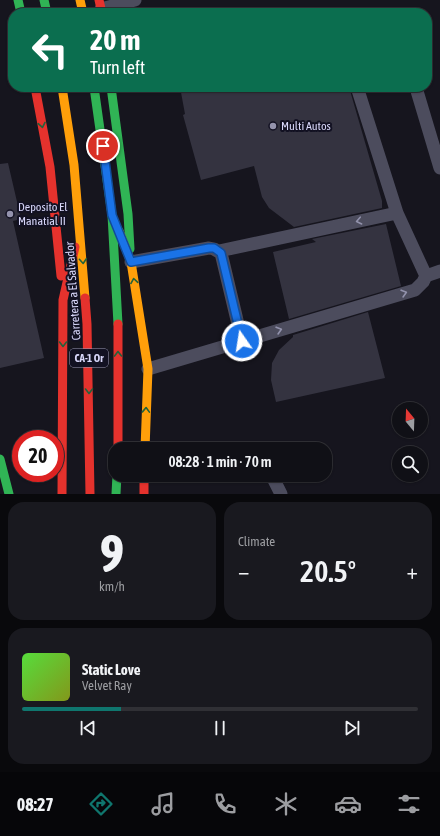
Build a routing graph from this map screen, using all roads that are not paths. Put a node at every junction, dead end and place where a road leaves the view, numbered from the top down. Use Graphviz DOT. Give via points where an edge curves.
graph roads {
  1 [pos="135,0"];
  2 [pos="101,7"];
  3 [pos="36,92"];
  4 [pos="38,92"];
  5 [pos="63,92"];
  6 [pos="95,92"];
  7 [pos="108,92"];
  8 [pos="112,92"];
  9 [pos="359,92"];
  10 [pos="417,92"];
  11 [pos="50,115"];
  12 [pos="60,136"];
  13 [pos="105,160"];
  14 [pos="74,164"];
  15 [pos="440,168"];
  16 [pos="397,213"];
  17 [pos="112,215"];
  18 [pos="80,222"];
  19 [pos="219,251"];
  20 [pos="131,262"];
  21 [pos="440,272"];
  22 [pos="426,276"];
  23 [pos="63,300"];
  24 [pos="242,341"];
  25 [pos="148,369"];
  26 [pos="118,442"];
  27 [pos="145,442"];
  28 [pos="0,459"];
  29 [pos="117,482"];
  30 [pos="144,482"];
  31 [pos="275,482"];
  32 [pos="9,494"];
  33 [pos="62,494"];
  34 [pos="90,494"];
  35 [pos="116,494"];
  36 [pos="144,494"];
  37 [pos="281,494"];
  1 -- 2 [label="lane"];
  3 -- 23 [label="main road, one-way" via="50,168"];
  4 -- 11 [label="main road"];
  5 -- 14 [label="main road, Carretera a El Salvador / CA-1 Or"];
  6 -- 13 [label="main road, CA-1 Or"];
  7 -- 13 [label="main road"];
  8 -- 20 [label="main road" via="128,214"];
  9 -- 16 [label="lane"];
  10 -- 15 [label="lane"];
  12 -- 14 [label="main road"];
  13 -- 17 [label="main road, CA-1 Or"];
  14 -- 18 [label="main road, Carretera a El Salvador / CA-1 Or"];
  16 -- 19 [label="lane, one-way"];
  16 -- 22 [label="lane"];
  17 -- 20 [label="main road"];
  26 -- 17 [label="main road, CA-1 Or, one-way" via="118,326"];
  18 -- 23 [label="main road"];
  18 -- 34 [label="main road, Carretera a El Salvador / CA-1 Or, one-way" via="89,379"];
  19 -- 20 [label="lane" via="209,248"];
  19 -- 24 [label="lane"];
  25 -- 20 [label="main road, one-way"];
  21 -- 22 [label="lane"];
  24 -- 22 [label="lane, one-way" via="415,290"];
  23 -- 33 [label="main road, one-way"];
  24 -- 25 [label="lane"];
  27 -- 25 [label="main road, one-way"];
  28 -- 32 [label="main road"];
  29 -- 35 [label="main road"];
  30 -- 36 [label="main road"];
  31 -- 37 [label="lane"];
}
